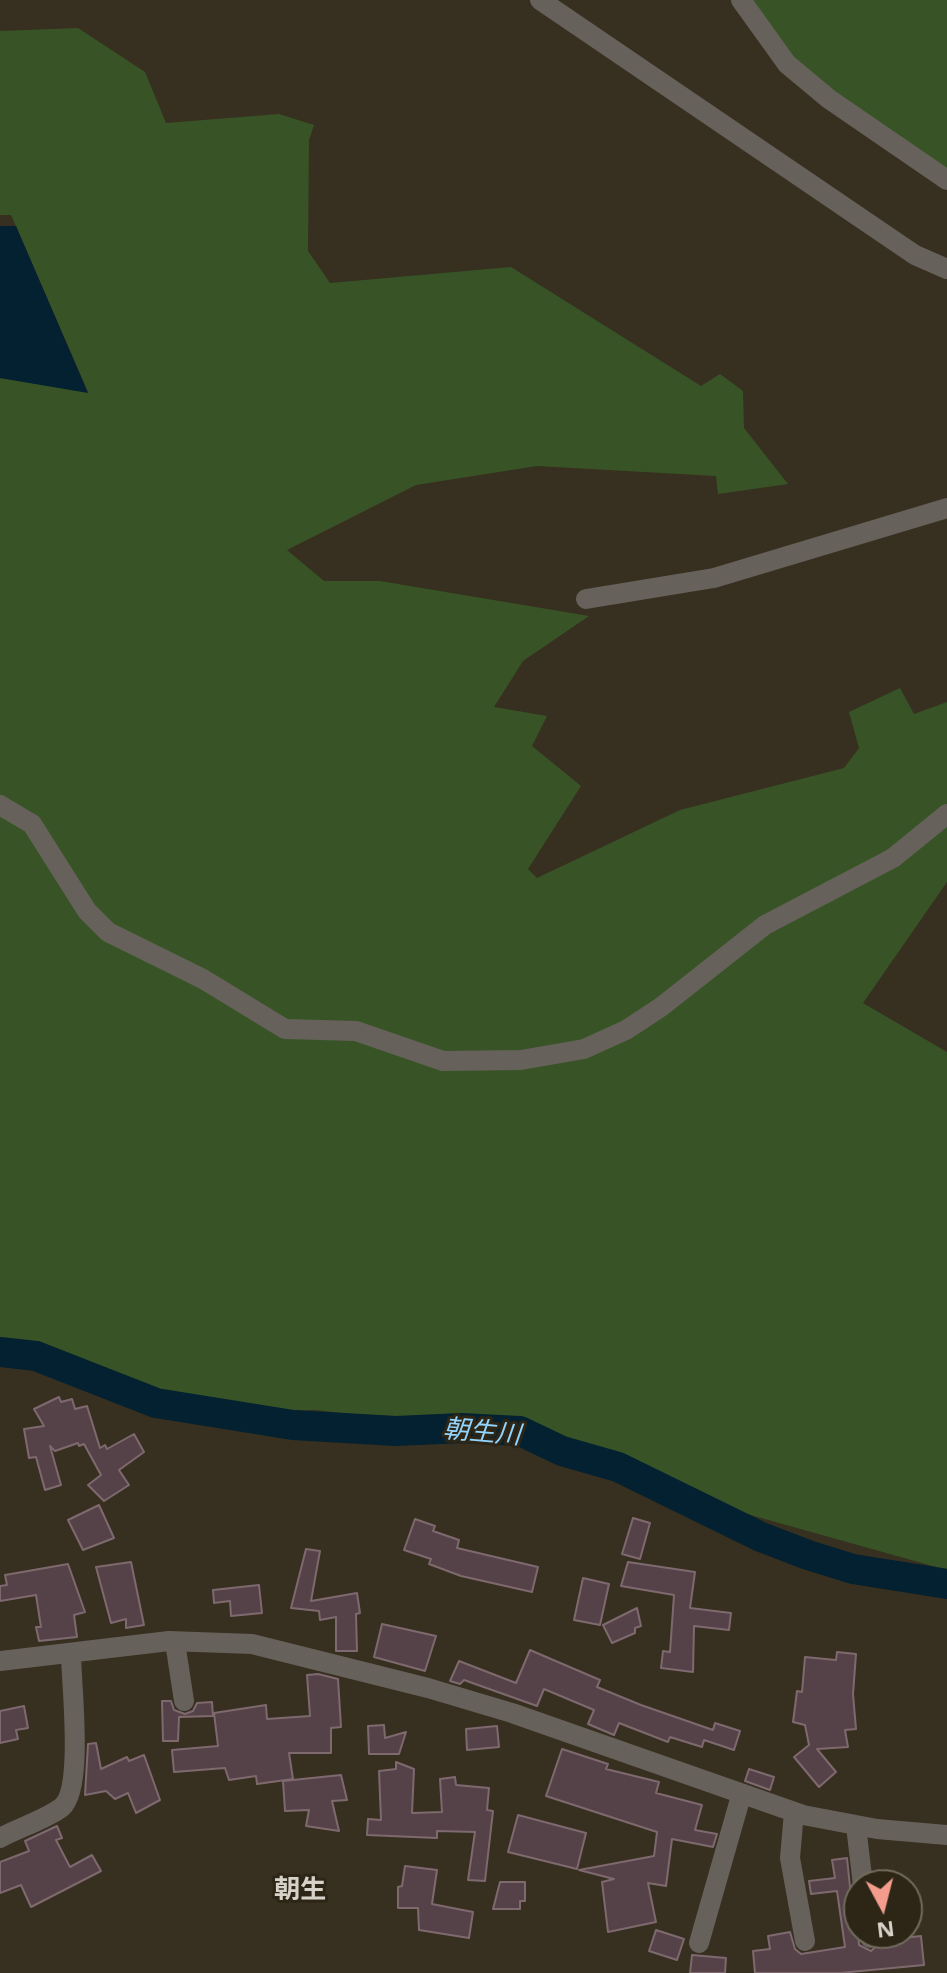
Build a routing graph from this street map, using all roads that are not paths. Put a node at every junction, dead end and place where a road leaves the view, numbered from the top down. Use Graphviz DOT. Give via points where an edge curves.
graph roads {
  1 [pos="540,0"];
  2 [pos="741,0"];
  3 [pos="947,180"];
  4 [pos="947,269"];
  5 [pos="947,508"];
  6 [pos="586,599"];
  7 [pos="0,805"];
  8 [pos="947,814"];
  9 [pos="175,1642"];
  10 [pos="71,1653"];
  11 [pos="0,1661"];
  12 [pos="184,1701"];
  13 [pos="741,1796"];
  14 [pos="794,1812"];
  15 [pos="856,1826"];
  16 [pos="947,1835"];
  17 [pos="0,1838"];
  18 [pos="861,1869"];
  19 [pos="805,1941"];
  20 [pos="699,1943"];
  1 -- 4 [label="street" via="915,255"];
  2 -- 3 [label="street" via="787,64"];
  5 -- 6 [label="street" via="714,578"];
  7 -- 8 [label="street" via="32,824 87,911 118,938 203,979 285,1029 356,1031 443,1061 521,1060 584,1049 626,1030 765,925 893,858"];
  9 -- 10 [label="street"];
  9 -- 12 [label="street"];
  9 -- 13 [label="street" via="252,1644 428,1688"];
  10 -- 11 [label="street"];
  10 -- 17 [label="street" via="74,1763 69,1794 62,1807"];
  13 -- 14 [label="street"];
  13 -- 20 [label="street"];
  14 -- 15 [label="street"];
  14 -- 19 [label="street" via="790,1858"];
  15 -- 16 [label="street"];
  15 -- 18 [label="street"];
}
